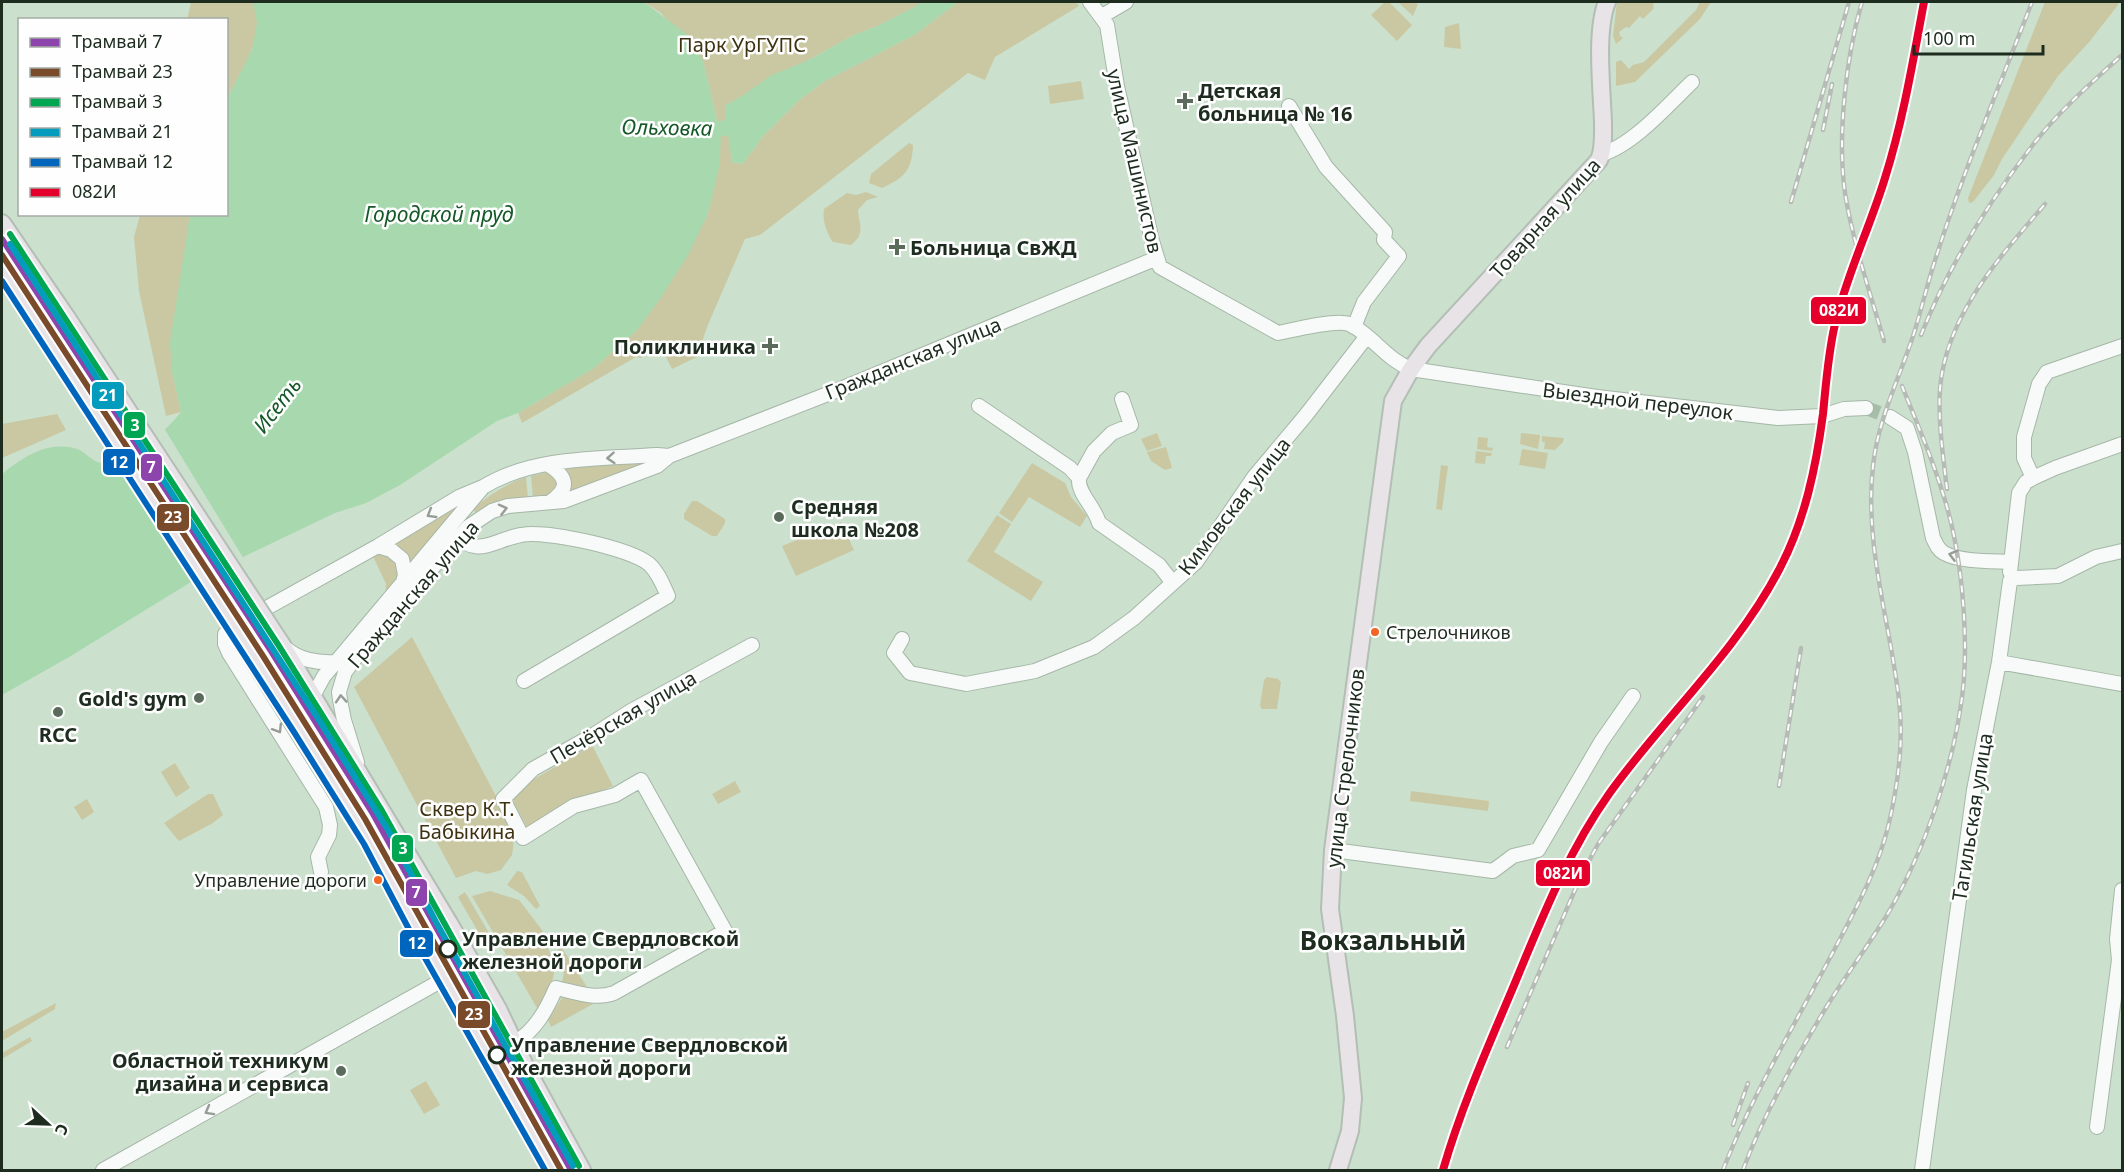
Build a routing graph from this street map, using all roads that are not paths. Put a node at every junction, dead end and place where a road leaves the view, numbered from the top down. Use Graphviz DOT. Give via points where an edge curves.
graph roads {
  1 [pos="1090,2"];
  2 [pos="1126,2"];
  3 [pos="1607,2"];
  4 [pos="1102,15"];
  5 [pos="1692,82"];
  6 [pos="1289,106"];
  7 [pos="1602,154"];
  8 [pos="2,223"];
  9 [pos="1157,258"];
  10 [pos="2,261"];
  11 [pos="1354,327"];
  12 [pos="1367,336"];
  13 [pos="2122,346"];
  14 [pos="1411,369"];
  15 [pos="1122,399"];
  16 [pos="979,406"];
  17 [pos="1866,408"];
  18 [pos="1890,417"];
  19 [pos="2122,444"];
  20 [pos="669,456"];
  21 [pos="547,465"];
  22 [pos="1079,478"];
  23 [pos="2033,478"];
  24 [pos="483,487"];
  25 [pos="550,502"];
  26 [pos="448,528"];
  27 [pos="458,538"];
  28 [pos="378,546"];
  29 [pos="2122,551"];
  30 [pos="2011,562"];
  31 [pos="2010,581"];
  32 [pos="1173,583"];
  33 [pos="402,585"];
  34 [pos="902,639"];
  35 [pos="752,645"];
  36 [pos="283,646"];
  37 [pos="336,662"];
  38 [pos="1999,662"];
  39 [pos="524,681"];
  40 [pos="2122,684"];
  41 [pos="313,696"];
  42 [pos="1633,696"];
  43 [pos="308,739"];
  44 [pos="362,775"];
  45 [pos="1333,850"];
  46 [pos="321,872"];
  47 [pos="2122,890"];
  48 [pos="446,978"];
  49 [pos="515,1043"];
  50 [pos="525,1068"];
  51 [pos="502,1083"];
  52 [pos="2097,1127"];
  53 [pos="103,1170"];
  54 [pos="555,1170"];
  55 [pos="582,1170"];
  56 [pos="1338,1170"];
  57 [pos="1922,1170"];
  1 -- 4 [label="street"];
  2 -- 4 [label="street"];
  3 -- 7 [label="main road" via="1602,39"];
  4 -- 9 [label="street, улица Машинистов"];
  5 -- 7 [label="street, Товарная улица" via="1628,142"];
  6 -- 11 [label="street" via="1326,167 1385,232 1384,240 1399,256 1364,302"];
  7 -- 14 [label="main road, Товарная улица"];
  8 -- 36 [label="main road, bridge"];
  9 -- 11 [label="street, улица Машинистов" via="1168,273 1278,333 1340,323"];
  9 -- 20 [label="street, Гражданская улица"];
  10 -- 43 [label="main road, bridge"];
  11 -- 12 [label="street"];
  12 -- 14 [label="street" via="1397,363"];
  12 -- 32 [label="street, Кимовская улица" via="1254,477 1196,562"];
  13 -- 23 [label="street" via="2047,372 2039,384 2025,437 2024,458"];
  14 -- 17 [label="street, Выездной переулок" via="1779,418"];
  14 -- 45 [label="main road, улица Стрелочников" via="1397,392 1390,418"];
  15 -- 22 [label="street" via="1131,426 1112,433 1095,451"];
  16 -- 22 [label="street"];
  30 -- 18 [label="street, one-way" via="1957,557 1938,548 1907,428"];
  19 -- 23 [label="street"];
  20 -- 21 [label="street, Гражданская улица, one-way"];
  20 -- 25 [label="street, Гражданская улица" via="646,471"];
  21 -- 24 [label="street, Гражданская улица" via="510,474"];
  21 -- 25 [label="street" via="564,482 560,495"];
  22 -- 32 [label="street" via="1081,493 1100,523 1159,565"];
  23 -- 30 [label="street, Тагильская улица" via="2019,493"];
  24 -- 26 [label="street, Гражданская улица"];
  24 -- 28 [label="street, one-way" via="459,497"];
  27 -- 25 [label="street, Гражданская улица, one-way" via="492,511"];
  26 -- 27 [label="street"];
  26 -- 33 [label="street, Гражданская улица"];
  27 -- 39 [label="street" via="475,548 521,534 571,538 608,548 649,564 668,596"];
  44 -- 27 [label="street, Гражданская улица, one-way" via="340,700 345,672"];
  28 -- 33 [label="street" via="402,559"];
  28 -- 46 [label="street, one-way" via="225,634 225,644 246,680 326,807 330,825 318,857"];
  29 -- 31 [label="street" via="2096,557 2058,576"];
  30 -- 31 [label="street, Тагильская улица"];
  31 -- 38 [label="street, Тагильская улица"];
  32 -- 34 [label="street, Кимовская улица" via="1094,647 1035,671 966,684 910,673 894,653"];
  33 -- 37 [label="street, Гражданская улица"];
  35 -- 49 [label="street, Печёрская улица" via="533,769 503,799 523,838 574,806 615,795 641,780 725,931 605,996 556,988 539,1021"];
  36 -- 37 [label="street" via="295,656 313,662"];
  36 -- 41 [label="main road"];
  37 -- 41 [label="street, Гражданская улица"];
  38 -- 40 [label="street"];
  38 -- 57 [label="street, Тагильская улица" via="1974,790"];
  41 -- 43 [label="main road, Гражданская улица"];
  41 -- 44 [label="main road"];
  42 -- 45 [label="street" via="1601,742 1538,850 1513,856 1493,871"];
  43 -- 48 [label="main road" via="371,842"];
  44 -- 49 [label="main road"];
  45 -- 56 [label="main road, улица Стрелочников" via="1330,909 1353,1098 1350,1131"];
  47 -- 52 [label="street" via="2119,960"];
  48 -- 51 [label="main road"];
  48 -- 53 [label="street, one-way"];
  49 -- 50 [label="main road"];
  50 -- 51 [label="main road" via="521,1080"];
  50 -- 55 [label="main road"];
  51 -- 54 [label="main road"];
}
